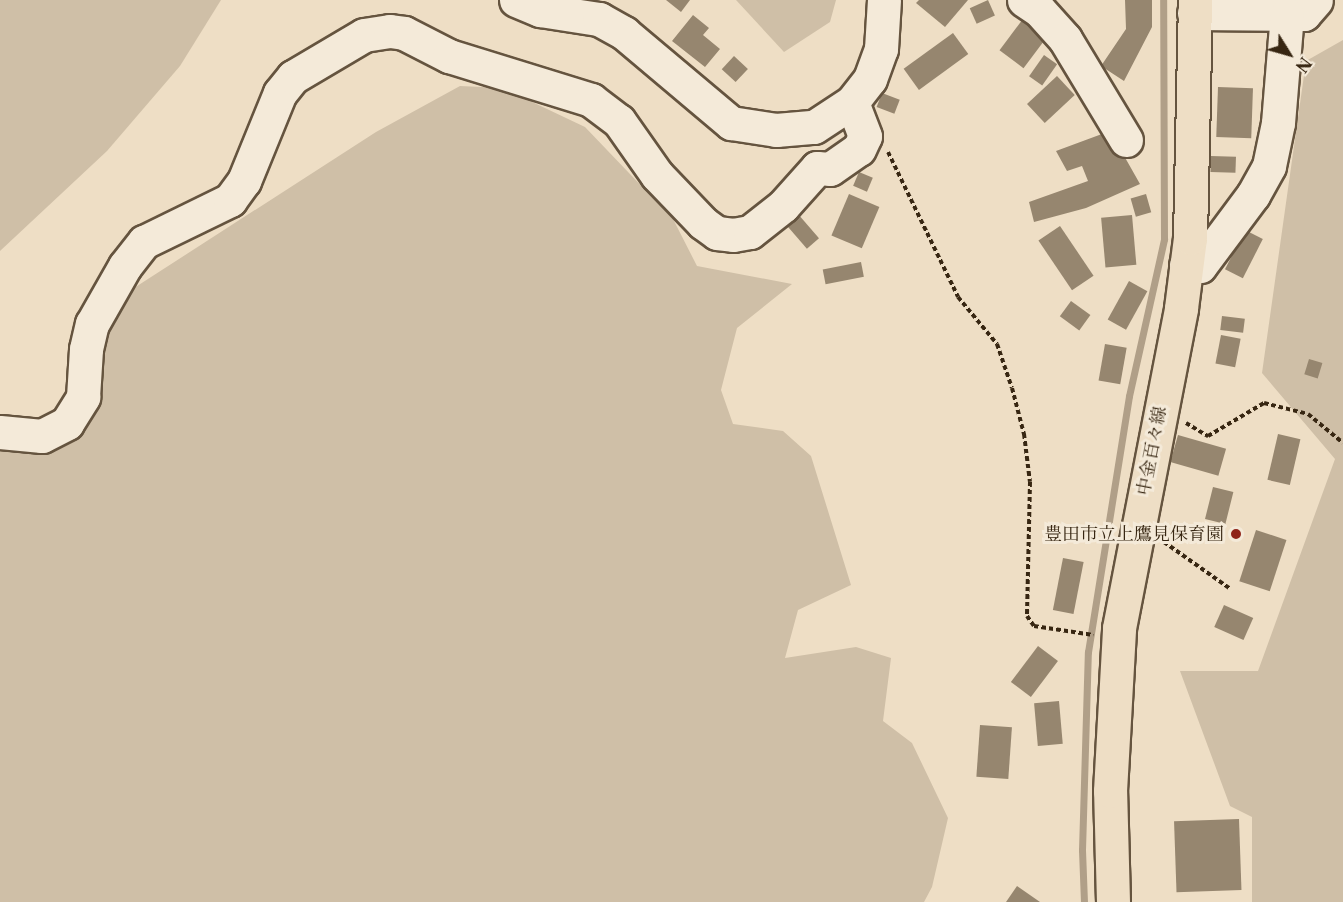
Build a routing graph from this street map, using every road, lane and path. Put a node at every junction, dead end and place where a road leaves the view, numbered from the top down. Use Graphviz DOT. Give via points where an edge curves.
graph roads {
  1 [pos="516,0"];
  2 [pos="884,0"];
  3 [pos="1024,0"];
  4 [pos="1316,0"];
  5 [pos="1194,7"];
  6 [pos="1287,14"];
  7 [pos="852,102"];
  8 [pos="865,136"];
  9 [pos="1126,140"];
  10 [pos="1186,265"];
  11 [pos="1160,408"];
  12 [pos="0,432"];
  13 [pos="1343,443"];
  14 [pos="1137,532"];
  15 [pos="1229,588"];
  16 [pos="1080,633"];
  17 [pos="1113,902"];
  1 -- 7 [label="street" via="540,10 599,19 624,33 730,123 776,130 814,127"];
  2 -- 7 [label="street" via="881,49 870,79"];
  3 -- 9 [label="street" via="1039,10 1065,39"];
  4 -- 6 [label="street" via="1304,14"];
  5 -- 6 [label="street"];
  5 -- 10 [label="main road, 中金百々線"];
  6 -- 10 [label="street" via="1278,123 1269,166 1253,195 1200,266"];
  7 -- 8 [label="street"];
  8 -- 12 [label="street" via="859,149 843,163 830,169 817,168 783,206 750,232 717,233 657,175 619,121 591,100 449,56 404,33 390,30 364,35 292,77 280,93 244,181 231,200 144,242 125,266 92,324 83,398 67,423 42,436"];
  8 -- 16 [label="path" via="891,154 958,297 997,344 1012,388 1024,434 1030,482 1027,616 1034,626"];
  10 -- 11 [label="main road, 中金百々線"];
  11 -- 13 [label="path" via="1208,436 1264,403 1308,414"];
  11 -- 14 [label="main road, 中金百々線"];
  14 -- 15 [label="path" via="1173,547"];
  14 -- 17 [label="main road, 中金百々線" via="1119,628 1110,791"];
}
